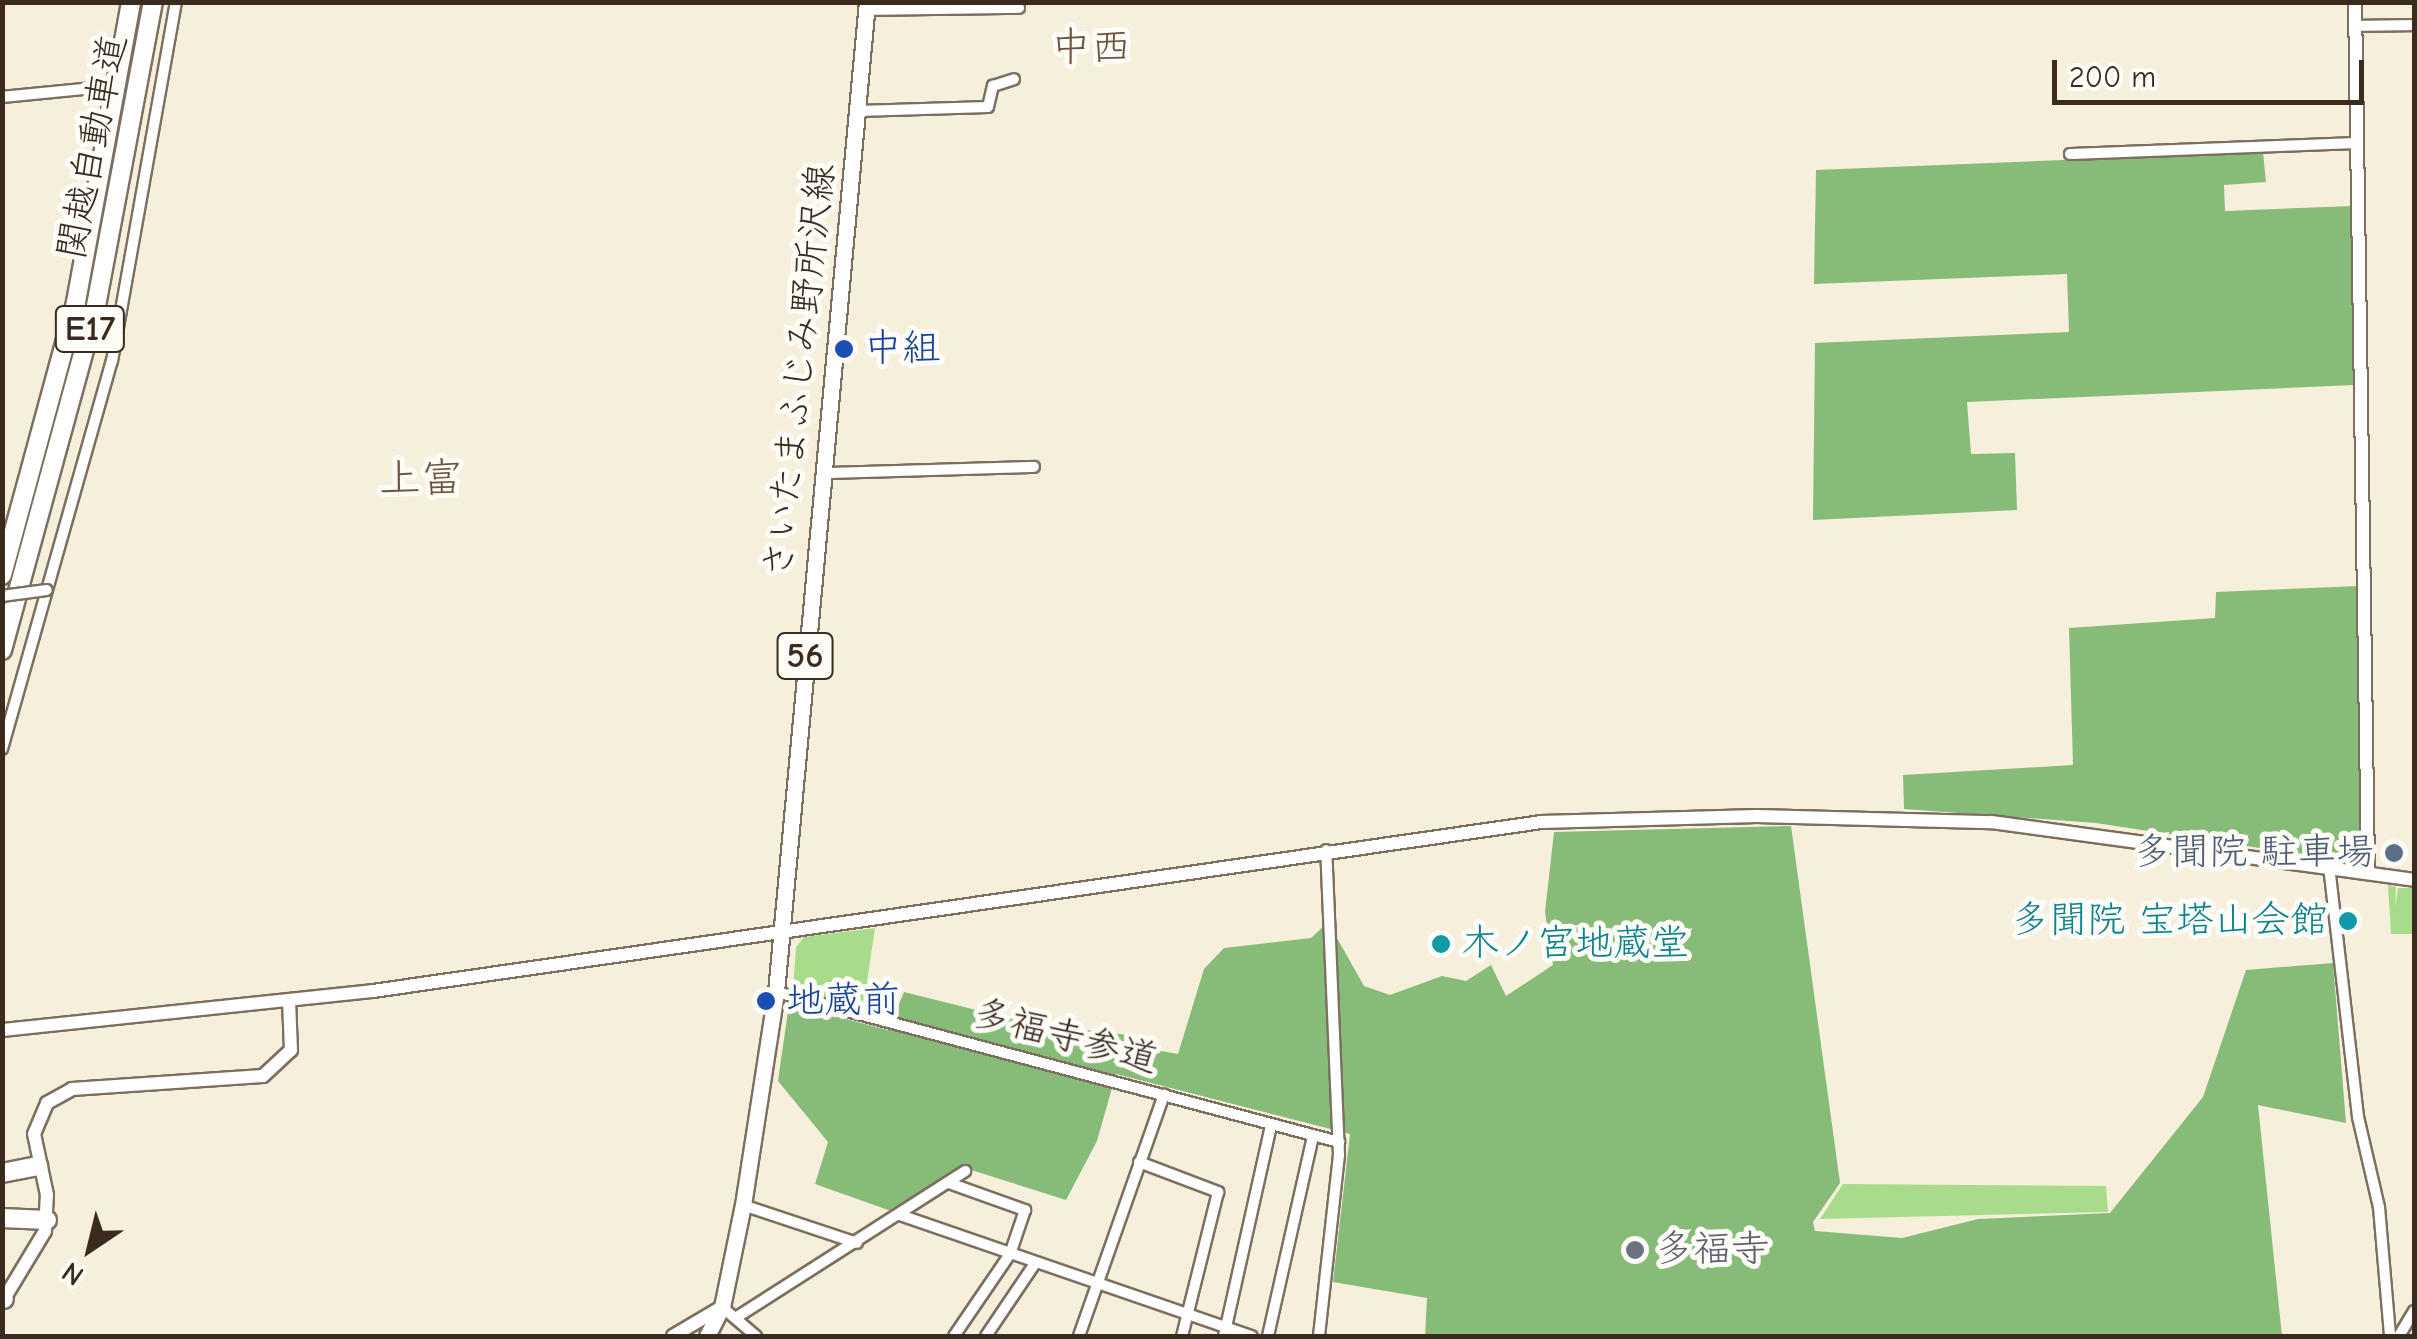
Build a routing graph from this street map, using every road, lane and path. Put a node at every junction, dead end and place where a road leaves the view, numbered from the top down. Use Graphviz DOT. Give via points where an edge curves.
graph roads {
  1 [pos="131,2"];
  2 [pos="153,2"];
  3 [pos="176,2"];
  4 [pos="2355,2"];
  5 [pos="867,6"];
  6 [pos="1019,8"];
  7 [pos="2414,25"];
  8 [pos="2355,26"];
  9 [pos="1014,79"];
  10 [pos="94,88"];
  11 [pos="2,97"];
  12 [pos="858,111"];
  13 [pos="2358,143"];
  14 [pos="2070,154"];
  15 [pos="1034,467"];
  16 [pos="826,473"];
  17 [pos="2,575"];
  18 [pos="47,590"];
  19 [pos="2,596"];
  20 [pos="2,653"];
  21 [pos="2,749"];
  22 [pos="1326,848"];
  23 [pos="2328,866"];
  24 [pos="2368,872"];
  25 [pos="2414,880"];
  26 [pos="782,927"];
  27 [pos="776,992"];
  28 [pos="289,1001"];
  29 [pos="2,1030"];
  30 [pos="1164,1094"];
  31 [pos="1271,1124"];
  32 [pos="1312,1136"];
  33 [pos="1339,1142"];
  34 [pos="1140,1162"];
  35 [pos="38,1166"];
  36 [pos="965,1171"];
  37 [pos="2,1173"];
  38 [pos="948,1183"];
  39 [pos="743,1204"];
  40 [pos="900,1215"];
  41 [pos="2,1218"];
  42 [pos="47,1220"];
  43 [pos="857,1243"];
  44 [pos="1010,1254"];
  45 [pos="1036,1262"];
  46 [pos="1095,1284"];
  47 [pos="3,1299"];
  48 [pos="722,1307"];
  49 [pos="2414,1310"];
  50 [pos="1187,1314"];
  51 [pos="736,1317"];
  52 [pos="1225,1332"];
  53 [pos="673,1336"];
  54 [pos="708,1336"];
  55 [pos="756,1336"];
  56 [pos="954,1336"];
  57 [pos="986,1336"];
  58 [pos="1079,1336"];
  59 [pos="1182,1336"];
  60 [pos="1252,1336"];
  61 [pos="1268,1336"];
  62 [pos="1319,1336"];
  63 [pos="2390,1336"];
  64 [pos="2399,1336"];
  1 -- 17 [label="highway, 関越自動車道 / E17" via="76,302"];
  2 -- 20 [label="highway, 関越自動車道 / E17" via="96,306"];
  3 -- 18 [label="street" via="97,422"];
  4 -- 8 [label="street"];
  5 -- 6 [label="street"];
  5 -- 12 [label="main road, さいたまふじみ野所沢線 / 56"];
  7 -- 8 [label="street"];
  8 -- 13 [label="street"];
  9 -- 12 [label="street" via="994,86 988,107"];
  10 -- 11 [label="street"];
  12 -- 16 [label="main road, さいたまふじみ野所沢線 / 56"];
  13 -- 14 [label="street"];
  13 -- 24 [label="street"];
  15 -- 16 [label="street"];
  16 -- 26 [label="main road, さいたまふじみ野所沢線 / 56"];
  18 -- 19 [label="street, bridge"];
  18 -- 21 [label="street"];
  22 -- 23 [label="street" via="1557,821 1838,817 2033,825"];
  22 -- 26 [label="street"];
  22 -- 33 [label="street"];
  23 -- 24 [label="street"];
  23 -- 63 [label="street" via="2358,1117 2379,1207"];
  24 -- 25 [label="street"];
  26 -- 27 [label="main road, さいたまふじみ野所沢線 / 56"];
  26 -- 28 [label="street"];
  27 -- 30 [label="street, 多福寺参道"];
  27 -- 39 [label="main road, さいたまふじみ野所沢線 / 56"];
  28 -- 29 [label="street"];
  28 -- 35 [label="street" via="291,1050 278,1067 244,1080 60,1093 37,1119"];
  30 -- 31 [label="street, 多福寺参道"];
  30 -- 34 [label="street"];
  31 -- 32 [label="street, 多福寺参道"];
  31 -- 52 [label="street"];
  32 -- 33 [label="street, 多福寺参道"];
  32 -- 61 [label="street"];
  33 -- 62 [label="street"];
  34 -- 46 [label="street"];
  34 -- 50 [label="street" via="1218,1192"];
  35 -- 37 [label="highway"];
  35 -- 42 [label="street"];
  36 -- 38 [label="street"];
  38 -- 40 [label="street"];
  38 -- 44 [label="street" via="1024,1210"];
  39 -- 43 [label="street"];
  39 -- 48 [label="main road, さいたまふじみ野所沢線 / 56"];
  40 -- 43 [label="street"];
  40 -- 44 [label="street"];
  41 -- 42 [label="highway"];
  42 -- 47 [label="street" via="38,1251"];
  43 -- 51 [label="street"];
  44 -- 45 [label="street"];
  44 -- 56 [label="street"];
  45 -- 46 [label="street"];
  45 -- 57 [label="street"];
  46 -- 50 [label="street"];
  46 -- 58 [label="street"];
  48 -- 51 [label="street"];
  48 -- 53 [label="street"];
  48 -- 54 [label="main road, さいたまふじみ野所沢線 / 56"];
  49 -- 64 [label="street"];
  50 -- 52 [label="street"];
  50 -- 59 [label="street"];
  51 -- 55 [label="street"];
  52 -- 60 [label="street"];
}
